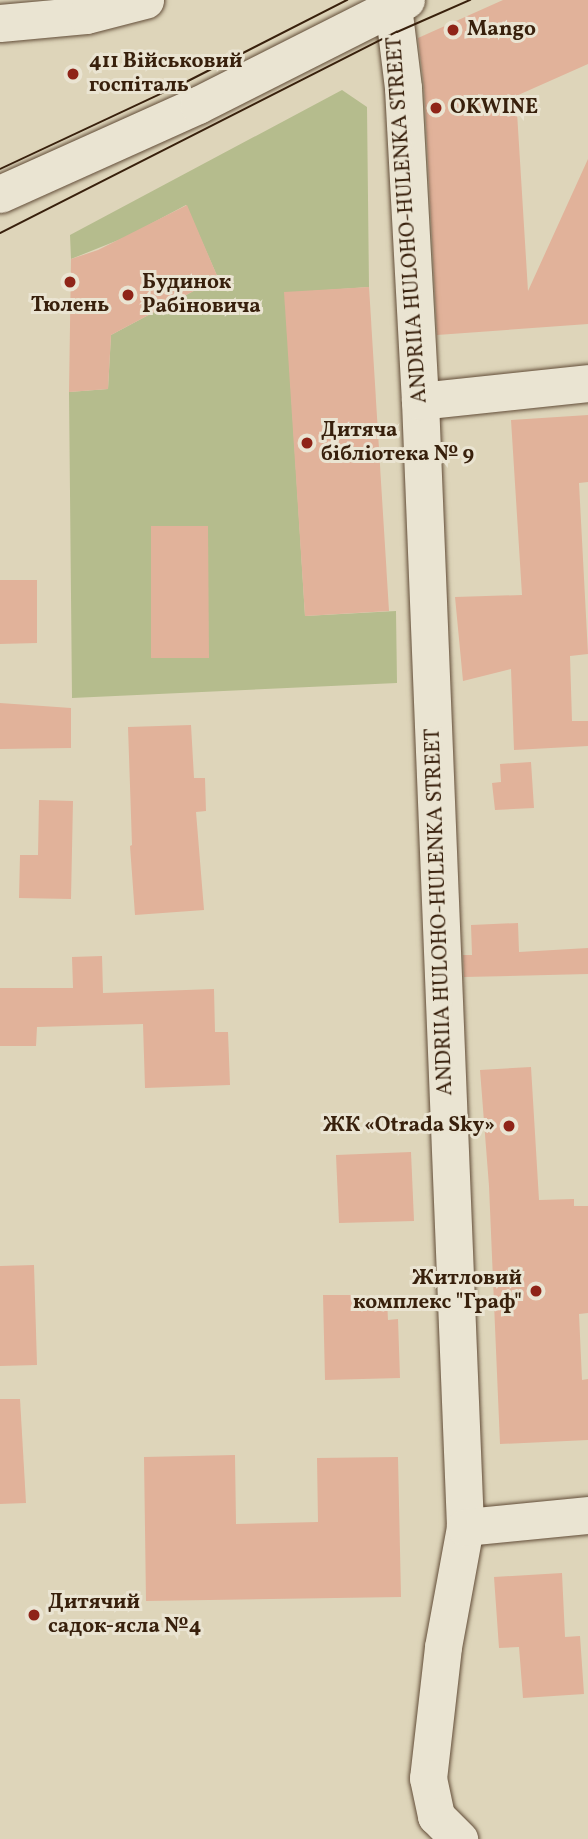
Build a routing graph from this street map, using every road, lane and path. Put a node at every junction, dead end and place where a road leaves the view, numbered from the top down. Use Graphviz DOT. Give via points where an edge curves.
graph roads {
  1 [pos="145,0"];
  2 [pos="399,3"];
  3 [pos="0,23"];
  4 [pos="0,194"];
  5 [pos="588,383"];
  6 [pos="420,401"];
  7 [pos="588,1516"];
  8 [pos="465,1527"];
  9 [pos="447,1828"];
  1 -- 3 [label="street" via="86,15"];
  2 -- 4 [label="street" via="198,105"];
  2 -- 6 [label="street, ANDRIIA HULOHO-HULENKA STREET"];
  5 -- 6 [label="street"];
  6 -- 8 [label="street, ANDRIIA HULOHO-HULENKA STREET" via="458,989"];
  7 -- 8 [label="street"];
  8 -- 9 [label="street, ANDRIIA HULOHO-HULENKA STREET" via="443,1647 428,1778"];
}
